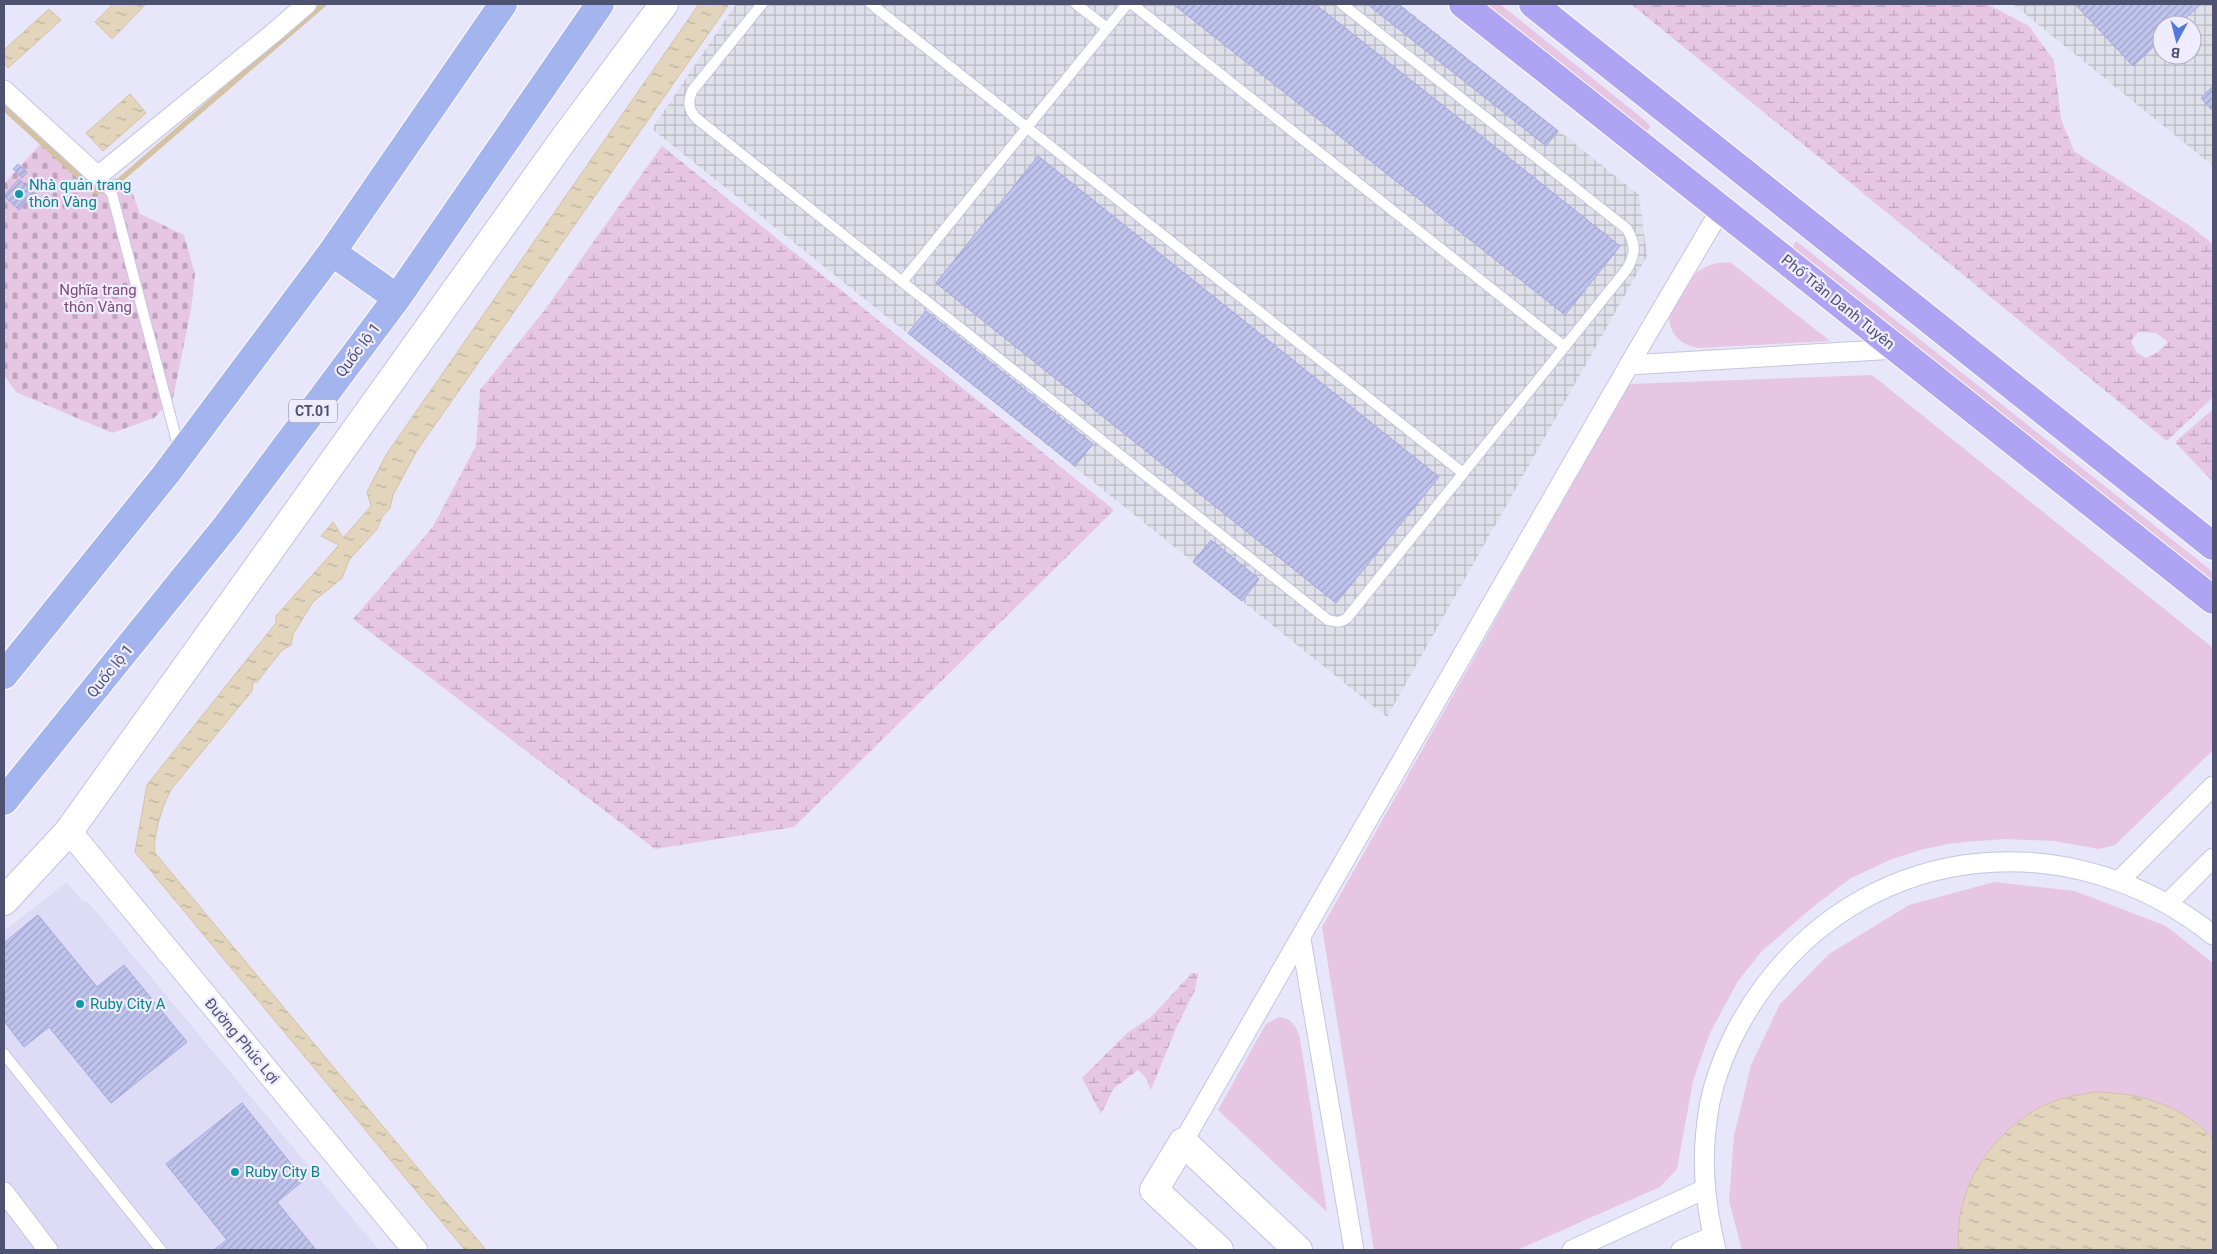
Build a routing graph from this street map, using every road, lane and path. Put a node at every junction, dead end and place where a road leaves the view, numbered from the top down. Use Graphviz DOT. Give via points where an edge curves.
graph roads {
  1 [pos="307,4"];
  2 [pos="503,4"];
  3 [pos="600,4"];
  4 [pos="664,4"];
  5 [pos="762,4"];
  6 [pos="871,4"];
  7 [pos="1076,4"];
  8 [pos="1127,4"];
  9 [pos="1132,4"];
  10 [pos="1342,4"];
  11 [pos="1463,4"];
  12 [pos="1533,4"];
  13 [pos="1107,28"];
  14 [pos="4,90"];
  15 [pos="1027,128"];
  16 [pos="1746,174"];
  17 [pos="98,176"];
  18 [pos="1721,209"];
  19 [pos="332,252"];
  20 [pos="902,282"];
  21 [pos="397,298"];
  22 [pos="1565,346"];
  23 [pos="1897,349"];
  24 [pos="1629,365"];
  25 [pos="180,455"];
  26 [pos="1463,473"];
  27 [pos="2213,546"];
  28 [pos="2213,600"];
  29 [pos="4,675"];
  30 [pos="2213,786"];
  31 [pos="4,801"];
  32 [pos="69,831"];
  33 [pos="2213,858"];
  34 [pos="2120,880"];
  35 [pos="4,900"];
  36 [pos="2168,903"];
  37 [pos="2213,935"];
  38 [pos="1301,939"];
  39 [pos="4,1054"];
  40 [pos="1183,1142"];
  41 [pos="1705,1190"];
  42 [pos="4,1192"];
  43 [pos="1714,1243"];
  44 [pos="48,1250"];
  45 [pos="161,1250"];
  46 [pos="415,1250"];
  47 [pos="1218,1250"];
  48 [pos="1298,1250"];
  49 [pos="1354,1250"];
  50 [pos="1572,1250"];
  51 [pos="1682,1250"];
  1 -- 17 [label="street"];
  2 -- 19 [label="highway"];
  3 -- 21 [label="highway, Quốc lộ 1 / CT.01"];
  4 -- 32 [label="main road"];
  5 -- 20 [label="lane" via="692,91 690,110"];
  6 -- 15 [label="lane"];
  7 -- 13 [label="lane"];
  8 -- 13 [label="lane"];
  9 -- 22 [label="lane"];
  10 -- 22 [label="lane" via="1627,229 1633,240 1631,262"];
  11 -- 18 [label="main road, Phố Trần Danh Tuyên"];
  12 -- 16 [label="main road"];
  13 -- 15 [label="lane"];
  14 -- 17 [label="street"];
  15 -- 20 [label="lane"];
  15 -- 26 [label="lane"];
  16 -- 18 [label="main road"];
  16 -- 27 [label="main road"];
  17 -- 25 [label="lane" via="112,194"];
  18 -- 23 [label="main road, Phố Trần Danh Tuyên"];
  18 -- 24 [label="street"];
  19 -- 21 [label="highway"];
  19 -- 25 [label="highway"];
  20 -- 26 [label="lane" via="1328,620 1341,622 1347,618"];
  21 -- 31 [label="highway, Quốc lộ 1 / CT.01" via="227,525"];
  22 -- 26 [label="lane"];
  23 -- 24 [label="street"];
  23 -- 28 [label="main road, Phố Trần Danh Tuyên"];
  24 -- 38 [label="street"];
  25 -- 29 [label="highway"];
  30 -- 34 [label="street"];
  32 -- 35 [label="main road"];
  32 -- 46 [label="street, Đường Phúc Lợi"];
  33 -- 36 [label="street"];
  34 -- 36 [label="street"];
  34 -- 41 [label="street" via="2069,866 2017,860 1964,864 1913,876 1865,898 1821,926 1782,962 1751,1004 1726,1050 1711,1101 1704,1152"];
  36 -- 37 [label="street"];
  38 -- 40 [label="street"];
  38 -- 49 [label="street"];
  39 -- 45 [label="lane"];
  40 -- 47 [label="main road" via="1154,1190"];
  40 -- 48 [label="main road"];
  41 -- 43 [label="street"];
  41 -- 50 [label="street"];
  42 -- 44 [label="street"];
  43 -- 51 [label="street"];
}
